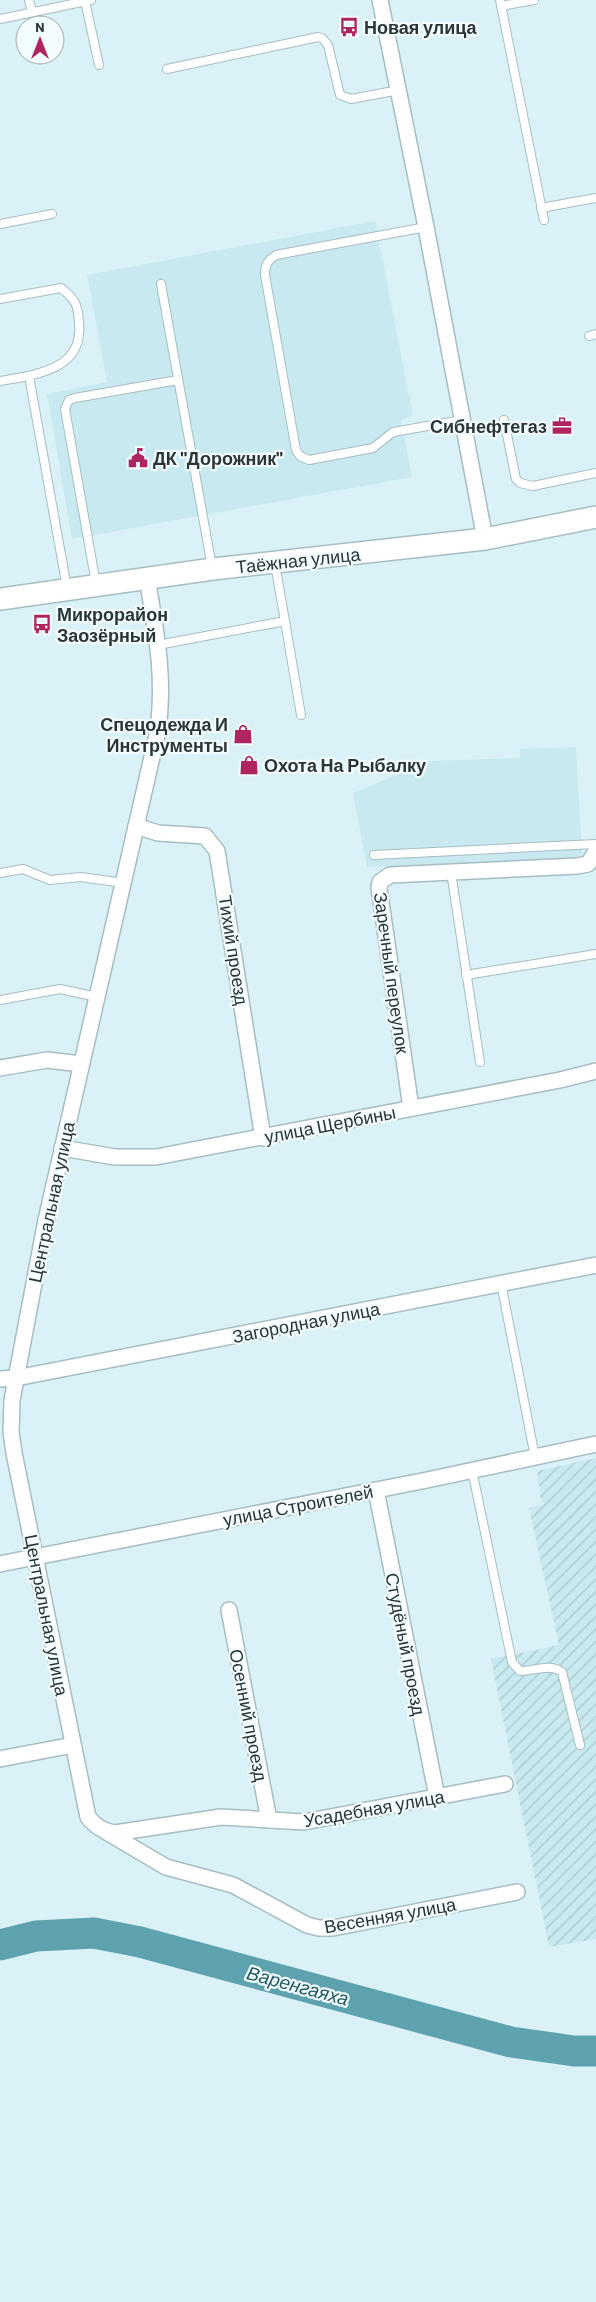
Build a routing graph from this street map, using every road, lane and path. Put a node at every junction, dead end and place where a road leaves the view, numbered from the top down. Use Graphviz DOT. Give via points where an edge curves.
graph roads {
  1 [pos="29,0"];
  2 [pos="380,0"];
  3 [pos="534,0"];
  4 [pos="88,1"];
  5 [pos="501,3"];
  6 [pos="32,12"];
  7 [pos="0,19"];
  8 [pos="99,65"];
  9 [pos="167,68"];
  10 [pos="398,90"];
  11 [pos="596,198"];
  12 [pos="541,208"];
  13 [pos="52,214"];
  14 [pos="544,220"];
  15 [pos="0,224"];
  16 [pos="426,227"];
  17 [pos="161,284"];
  18 [pos="0,299"];
  19 [pos="29,376"];
  20 [pos="178,380"];
  21 [pos="0,381"];
  22 [pos="462,420"];
  23 [pos="504,420"];
  24 [pos="596,473"];
  25 [pos="596,517"];
  26 [pos="485,539"];
  27 [pos="275,562"];
  28 [pos="213,569"];
  29 [pos="147,578"];
  30 [pos="96,585"];
  31 [pos="67,589"];
  32 [pos="0,599"];
  33 [pos="285,621"];
  34 [pos="158,645"];
  35 [pos="301,715"];
  36 [pos="136,826"];
  37 [pos="596,844"];
  38 [pos="596,851"];
  39 [pos="374,855"];
  40 [pos="451,872"];
  41 [pos="0,873"];
  42 [pos="123,883"];
  43 [pos="596,954"];
  44 [pos="466,975"];
  45 [pos="97,997"];
  46 [pos="0,1000"];
  47 [pos="480,1062"];
  48 [pos="81,1064"];
  49 [pos="0,1068"];
  50 [pos="596,1071"];
  51 [pos="411,1108"];
  52 [pos="263,1138"];
  53 [pos="62,1148"];
  54 [pos="596,1265"];
  55 [pos="501,1283"];
  56 [pos="16,1378"];
  57 [pos="0,1379"];
  58 [pos="596,1444"];
  59 [pos="535,1457"];
  60 [pos="472,1470"];
  61 [pos="376,1490"];
  62 [pos="35,1557"];
  63 [pos="0,1564"];
  64 [pos="230,1610"];
  65 [pos="73,1745"];
  66 [pos="580,1746"];
  67 [pos="0,1759"];
  68 [pos="505,1784"];
  69 [pos="437,1797"];
  70 [pos="269,1820"];
  71 [pos="100,1828"];
  72 [pos="517,1892"];
  1 -- 6 [label="lane"];
  2 -- 10 [label="street"];
  3 -- 5 [label="lane"];
  4 -- 6 [label="lane"];
  4 -- 8 [label="lane"];
  5 -- 12 [label="lane"];
  6 -- 7 [label="lane"];
  9 -- 10 [label="lane" via="318,37 328,45 340,95 351,99"];
  10 -- 16 [label="street"];
  11 -- 12 [label="lane"];
  12 -- 14 [label="lane"];
  13 -- 15 [label="lane"];
  16 -- 22 [label="street"];
  16 -- 22 [label="lane" via="276,255 265,266 296,450 300,456 310,460 379,445 393,432"];
  17 -- 20 [label="lane"];
  18 -- 19 [label="lane" via="61,288 72,295 76,304 80,336 74,354 49,370"];
  19 -- 21 [label="lane"];
  19 -- 31 [label="lane"];
  20 -- 28 [label="lane"];
  20 -- 30 [label="lane" via="75,398 66,404"];
  22 -- 26 [label="street"];
  23 -- 24 [label="lane" via="516,478 520,483 533,486"];
  25 -- 26 [label="street, Таёжная улица"];
  26 -- 27 [label="street, Таёжная улица"];
  27 -- 28 [label="street, Таёжная улица"];
  27 -- 33 [label="lane"];
  28 -- 29 [label="street, Таёжная улица"];
  29 -- 30 [label="street, Таёжная улица"];
  29 -- 34 [label="street, Центральная улица"];
  30 -- 31 [label="street, Таёжная улица"];
  31 -- 32 [label="street, Таёжная улица"];
  33 -- 34 [label="lane"];
  33 -- 35 [label="lane"];
  34 -- 36 [label="street, Центральная улица" via="161,711"];
  36 -- 42 [label="street, Центральная улица"];
  36 -- 52 [label="street, Тихий проезд" via="158,833 206,836 218,851"];
  37 -- 39 [label="lane"];
  38 -- 40 [label="street, Заречный переулок" via="588,864 577,866"];
  40 -- 44 [label="lane"];
  40 -- 51 [label="street, Заречный переулок" via="390,875 384,878 379,888"];
  41 -- 42 [label="lane" via="23,869 50,880 81,877"];
  42 -- 45 [label="street, Центральная улица"];
  43 -- 44 [label="lane"];
  44 -- 47 [label="lane"];
  45 -- 46 [label="lane" via="60,989"];
  45 -- 48 [label="street, Центральная улица"];
  48 -- 49 [label="street" via="48,1060"];
  48 -- 53 [label="street, Центральная улица"];
  50 -- 51 [label="street, улица Щербины"];
  51 -- 52 [label="street, улица Щербины"];
  52 -- 53 [label="street, улица Щербины" via="146,1158 115,1157"];
  53 -- 56 [label="street, Центральная улица"];
  54 -- 55 [label="street, Загородная улица"];
  55 -- 56 [label="street, Загородная улица"];
  55 -- 59 [label="lane"];
  56 -- 57 [label="street, Загородная улица"];
  56 -- 62 [label="street, Центральная улица" via="10,1432"];
  58 -- 59 [label="street, улица Строителей"];
  59 -- 60 [label="street, улица Строителей"];
  60 -- 61 [label="street, улица Строителей"];
  60 -- 66 [label="lane" via="512,1662 520,1671 550,1667 562,1672"];
  61 -- 62 [label="street, улица Строителей"];
  61 -- 69 [label="street, Студёный проезд"];
  62 -- 63 [label="street, улица Строителей"];
  62 -- 65 [label="street, Центральная улица"];
  64 -- 70 [label="street, Осенний проезд"];
  65 -- 67 [label="street"];
  65 -- 71 [label="street, Центральная улица" via="88,1818"];
  68 -- 69 [label="street, Усадебная улица"];
  69 -- 70 [label="street, Усадебная улица" via="304,1822"];
  70 -- 71 [label="street, Усадебная улица" via="221,1817 115,1832"];
  71 -- 72 [label="street, Весенняя улица" via="166,1867 233,1885 319,1928 333,1928"];
}
